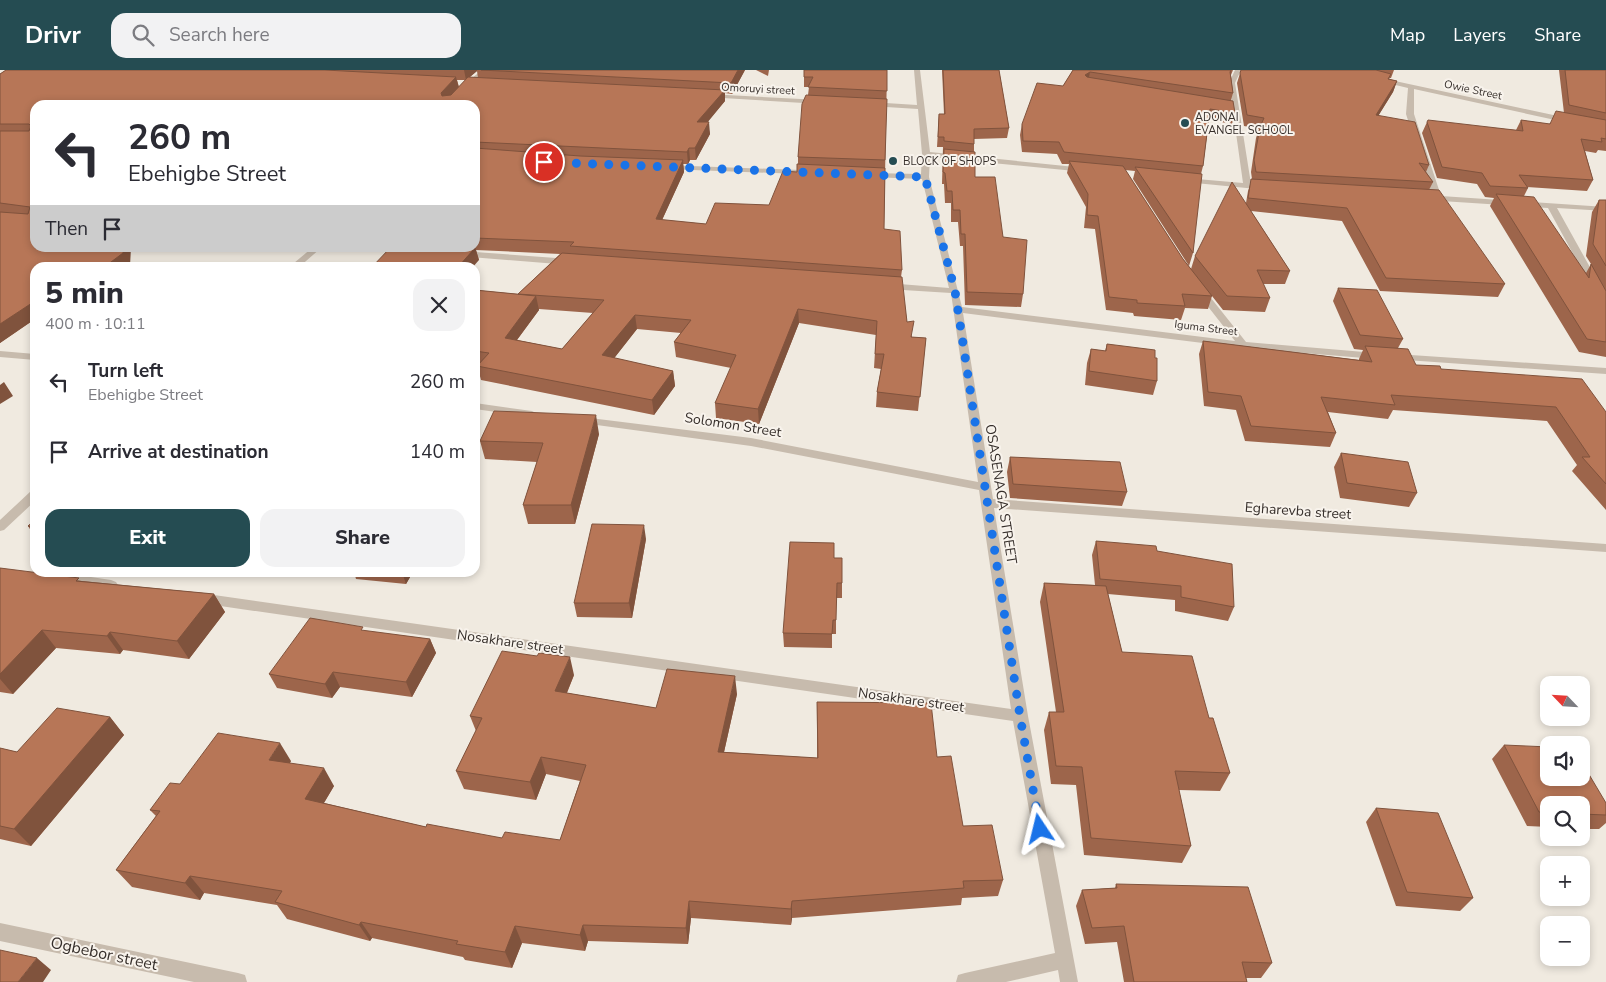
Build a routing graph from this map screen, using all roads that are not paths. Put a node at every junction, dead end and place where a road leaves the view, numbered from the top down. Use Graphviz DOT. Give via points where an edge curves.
graph roads {
  1 [pos="486,70"];
  2 [pos="917,70"];
  3 [pos="1238,70"];
  4 [pos="1374,79"];
  5 [pos="459,83"];
  6 [pos="469,83"];
  7 [pos="479,84"];
  8 [pos="1412,87"];
  9 [pos="704,96"];
  10 [pos="453,100"];
  11 [pos="832,102"];
  12 [pos="861,104"];
  13 [pos="920,107"];
  14 [pos="1228,108"];
  15 [pos="1237,109"];
  16 [pos="1577,123"];
  17 [pos="926,154"];
  18 [pos="660,167"];
  19 [pos="1093,171"];
  20 [pos="808,172"];
  21 [pos="857,174"];
  22 [pos="925,177"];
  23 [pos="1180,180"];
  24 [pos="1247,187"];
  25 [pos="1275,188"];
  26 [pos="1418,197"];
  27 [pos="1437,198"];
  28 [pos="1551,205"];
  29 [pos="1606,209"];
  30 [pos="312,252"];
  31 [pos="443,252"];
  32 [pos="300,262"];
  33 [pos="577,262"];
  34 [pos="1196,284"];
  35 [pos="875,285"];
  36 [pos="955,291"];
  37 [pos="1606,305"];
  38 [pos="958,309"];
  39 [pos="1243,345"];
  40 [pos="0,354"];
  41 [pos="30,357"];
  42 [pos="1606,371"];
  43 [pos="480,407"];
  44 [pos="547,416"];
  45 [pos="574,419"];
  46 [pos="985,487"];
  47 [pos="30,499"];
  48 [pos="987,503"];
  49 [pos="0,527"];
  50 [pos="1606,548"];
  51 [pos="56,577"];
  52 [pos="128,587"];
  53 [pos="186,596"];
  54 [pos="1020,716"];
  55 [pos="0,932"];
  56 [pos="1064,960"];
  57 [pos="235,982"];
  58 [pos="965,982"];
  59 [pos="1069,982"];
  1 -- 6 [label="street"];
  2 -- 13 [label="street, OSASENAGA STREET"];
  3 -- 15 [label="street" via="1232,83"];
  4 -- 8 [label="street, Owie Street"];
  5 -- 6 [label="street"];
  6 -- 7 [label="street"];
  6 -- 10 [label="street"];
  8 -- 16 [label="street, Owie Street"];
  8 -- 27 [label="street" via="1410,114"];
  9 -- 11 [label="street, Omoruyi street"];
  12 -- 13 [label="street"];
  13 -- 17 [label="street, OSASENAGA STREET"];
  14 -- 15 [label="street"];
  15 -- 24 [label="street"];
  17 -- 19 [label="street"];
  17 -- 22 [label="street, OSASENAGA STREET"];
  18 -- 20 [label="street"];
  21 -- 22 [label="street"];
  22 -- 36 [label="street, OSASENAGA STREET"];
  23 -- 24 [label="street"];
  24 -- 25 [label="street"];
  26 -- 27 [label="street"];
  27 -- 28 [label="street"];
  28 -- 29 [label="street"];
  28 -- 37 [label="street"];
  30 -- 32 [label="street"];
  31 -- 33 [label="street"];
  34 -- 39 [label="street, Iguma Street"];
  35 -- 36 [label="street"];
  36 -- 38 [label="street, OSASENAGA STREET"];
  38 -- 39 [label="street, Iguma Street"];
  38 -- 46 [label="street, OSASENAGA STREET"];
  39 -- 42 [label="street"];
  40 -- 41 [label="street"];
  43 -- 44 [label="street"];
  45 -- 46 [label="street, Solomon Street" via="751,442"];
  46 -- 48 [label="street, OSASENAGA STREET"];
  47 -- 49 [label="street"];
  48 -- 50 [label="street, Egharevba street"];
  48 -- 54 [label="street, OSASENAGA STREET"];
  51 -- 52 [label="street"];
  53 -- 54 [label="street, Nosakhare street"];
  54 -- 56 [label="street, OSASENAGA STREET"];
  55 -- 57 [label="street, Ogbebor street"];
  56 -- 58 [label="street"];
  56 -- 59 [label="street, OSASENAGA STREET"];
}
